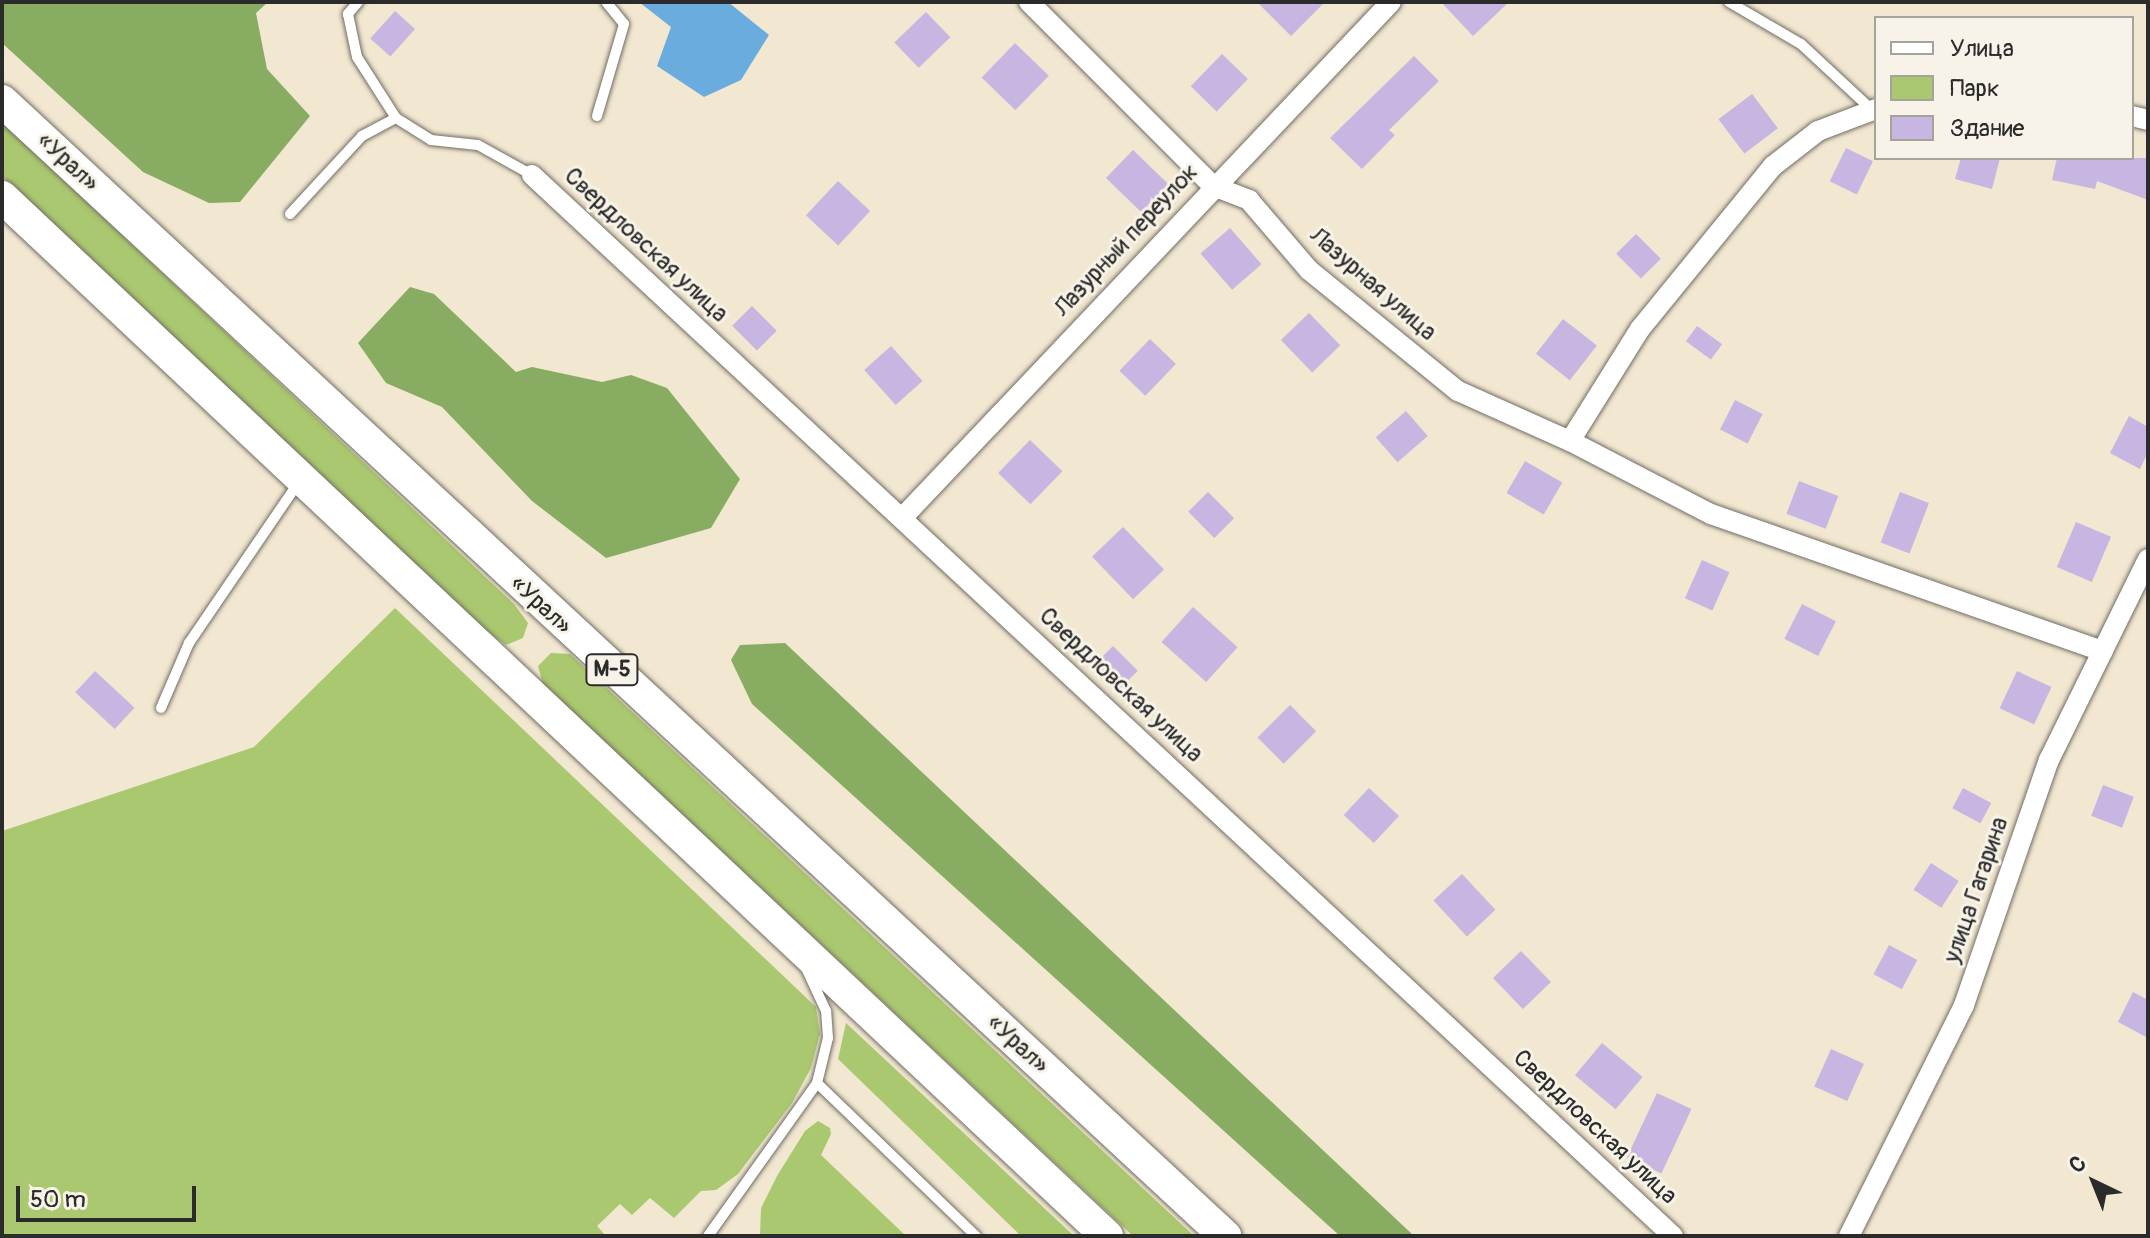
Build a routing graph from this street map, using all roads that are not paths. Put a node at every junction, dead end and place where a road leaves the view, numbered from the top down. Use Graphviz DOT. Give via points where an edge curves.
graph roads {
  1 [pos="358,2"];
  2 [pos="606,2"];
  3 [pos="1029,2"];
  4 [pos="1391,2"];
  5 [pos="1729,2"];
  6 [pos="2,101"];
  7 [pos="1874,109"];
  8 [pos="597,116"];
  9 [pos="396,118"];
  10 [pos="532,175"];
  11 [pos="1213,186"];
  12 [pos="2,197"];
  13 [pos="290,214"];
  14 [pos="1570,441"];
  15 [pos="301,478"];
  16 [pos="903,517"];
  17 [pos="2148,559"];
  18 [pos="2103,651"];
  19 [pos="161,708"];
  20 [pos="792,938"];
  21 [pos="817,1083"];
  22 [pos="708,1236"];
  23 [pos="976,1236"];
  24 [pos="1107,1236"];
  25 [pos="1225,1236"];
  26 [pos="1673,1236"];
  27 [pos="1849,1236"];
  1 -- 9 [label="lane" via="348,14 357,57"];
  2 -- 8 [label="lane" via="624,24"];
  3 -- 11 [label="street, Лазурная улица"];
  4 -- 11 [label="street, Лазурный переулок"];
  5 -- 7 [label="lane" via="1801,44"];
  6 -- 25 [label="main road, «Урал» / М-5"];
  7 -- 14 [label="street" via="1818,131 1773,166 1640,329"];
  9 -- 10 [label="lane" via="431,140 478,145"];
  9 -- 13 [label="lane" via="362,136"];
  10 -- 16 [label="street, Свердловская улица"];
  11 -- 14 [label="street, Лазурная улица" via="1249,200 1309,270 1458,391"];
  11 -- 16 [label="street, Лазурный переулок"];
  12 -- 15 [label="main road"];
  14 -- 18 [label="street, Лазурная улица" via="1711,514"];
  15 -- 19 [label="lane" via="189,643"];
  15 -- 20 [label="main road"];
  16 -- 26 [label="street, Свердловская улица"];
  17 -- 18 [label="street, улица Гагарина"];
  18 -- 27 [label="street, улица Гагарина" via="2049,760 1964,1005"];
  20 -- 21 [label="lane" via="826,1011 828,1038"];
  20 -- 24 [label="main road"];
  21 -- 22 [label="lane"];
  21 -- 23 [label="lane"];
}
